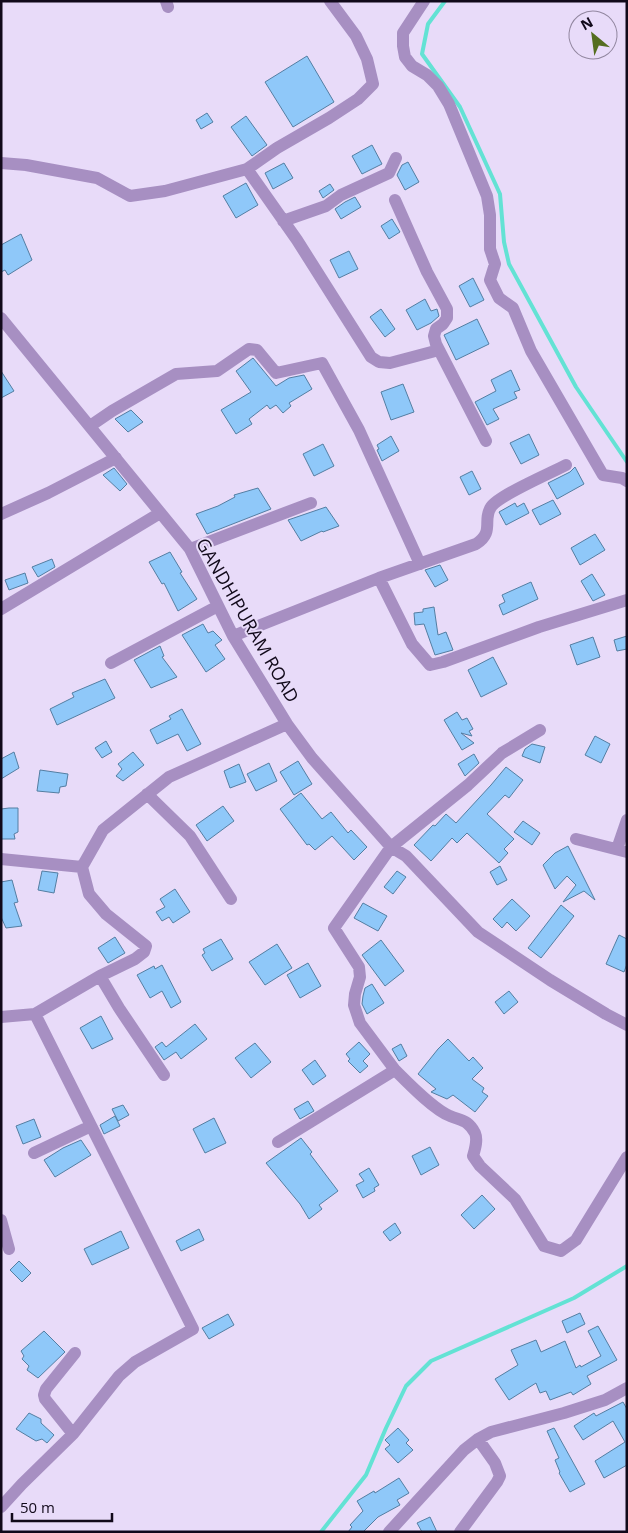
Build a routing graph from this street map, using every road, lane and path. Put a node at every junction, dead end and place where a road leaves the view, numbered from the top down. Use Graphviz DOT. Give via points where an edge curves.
graph roads {
  1 [pos="330,1"];
  2 [pos="424,1"];
  3 [pos="396,158"];
  4 [pos="1,163"];
  5 [pos="248,169"];
  6 [pos="395,200"];
  7 [pos="283,221"];
  8 [pos="4,326"];
  9 [pos="439,350"];
  10 [pos="90,426"];
  11 [pos="486,441"];
  12 [pos="116,458"];
  13 [pos="566,465"];
  14 [pos="627,481"];
  15 [pos="311,503"];
  16 [pos="160,512"];
  17 [pos="1,514"];
  18 [pos="190,549"];
  19 [pos="420,564"];
  20 [pos="379,578"];
  21 [pos="627,600"];
  22 [pos="218,606"];
  23 [pos="1,609"];
  24 [pos="232,636"];
  25 [pos="111,663"];
  26 [pos="287,724"];
  27 [pos="540,730"];
  28 [pos="147,794"];
  29 [pos="627,820"];
  30 [pos="576,839"];
  31 [pos="391,847"];
  32 [pos="622,851"];
  33 [pos="1,859"];
  34 [pos="82,867"];
  35 [pos="231,899"];
  36 [pos="100,976"];
  37 [pos="35,1014"];
  38 [pos="1,1017"];
  39 [pos="627,1025"];
  40 [pos="395,1070"];
  41 [pos="164,1075"];
  42 [pos="91,1126"];
  43 [pos="278,1142"];
  44 [pos="34,1153"];
  45 [pos="627,1157"];
  46 [pos="1,1220"];
  47 [pos="9,1248"];
  48 [pos="75,1353"];
  49 [pos="627,1388"];
  50 [pos="73,1434"];
  51 [pos="478,1439"];
  52 [pos="1,1507"];
  53 [pos="389,1532"];
  54 [pos="460,1532"];
  1 -- 5 [label="street" via="356,36 367,59 373,84 329,118"];
  2 -- 14 [label="street" via="403,33 403,46 409,62 438,86 449,104 487,196 490,249 495,264 490,280 499,298 513,308 531,351 603,475"];
  3 -- 7 [label="street" via="389,174 341,195 326,206"];
  4 -- 5 [label="street" via="97,178 130,196 165,191"];
  5 -- 7 [label="street"];
  6 -- 9 [label="street" via="447,308 447,318 434,336"];
  7 -- 9 [label="street" via="371,357 390,363"];
  8 -- 10 [label="street, GANDHIPURAM ROAD"];
  9 -- 11 [label="street"];
  10 -- 12 [label="street, GANDHIPURAM ROAD"];
  10 -- 19 [label="street" via="176,374 217,371 249,349 257,350 276,373 322,363 359,430"];
  12 -- 16 [label="street, GANDHIPURAM ROAD"];
  12 -- 17 [label="street"];
  13 -- 19 [label="street" via="491,507 487,534 482,540"];
  15 -- 18 [label="street"];
  16 -- 18 [label="street, GANDHIPURAM ROAD"];
  16 -- 23 [label="street"];
  18 -- 22 [label="street, GANDHIPURAM ROAD"];
  19 -- 20 [label="street"];
  20 -- 21 [label="street" via="412,644 430,665"];
  20 -- 24 [label="street"];
  22 -- 24 [label="street, GANDHIPURAM ROAD"];
  22 -- 25 [label="street"];
  24 -- 26 [label="street, GANDHIPURAM ROAD"];
  26 -- 28 [label="street" via="169,777"];
  26 -- 31 [label="street, GANDHIPURAM ROAD" via="312,758"];
  27 -- 31 [label="street" via="502,753"];
  28 -- 34 [label="street" via="103,830"];
  28 -- 35 [label="street" via="190,836"];
  29 -- 32 [label="street"];
  30 -- 32 [label="street"];
  31 -- 39 [label="street, GANDHIPURAM ROAD" via="406,856 478,932 558,985"];
  31 -- 40 [label="street" via="334,928 359,968 354,1005 360,1023"];
  33 -- 34 [label="street"];
  34 -- 36 [label="street" via="88,894 106,914 146,946 135,959"];
  36 -- 37 [label="street"];
  36 -- 41 [label="street"];
  37 -- 38 [label="street"];
  37 -- 42 [label="street"];
  40 -- 43 [label="street"];
  40 -- 45 [label="street" via="448,1116 466,1121 476,1135 473,1156 514,1199 544,1246 561,1251 576,1240"];
  42 -- 44 [label="street"];
  42 -- 50 [label="street" via="192,1329 135,1362"];
  46 -- 47 [label="street"];
  48 -- 50 [label="street" via="44,1395"];
  49 -- 51 [label="street" via="605,1400 491,1432"];
  50 -- 52 [label="street"];
  51 -- 53 [label="street" via="464,1450"];
  51 -- 54 [label="street" via="495,1462 500,1476"];
}
